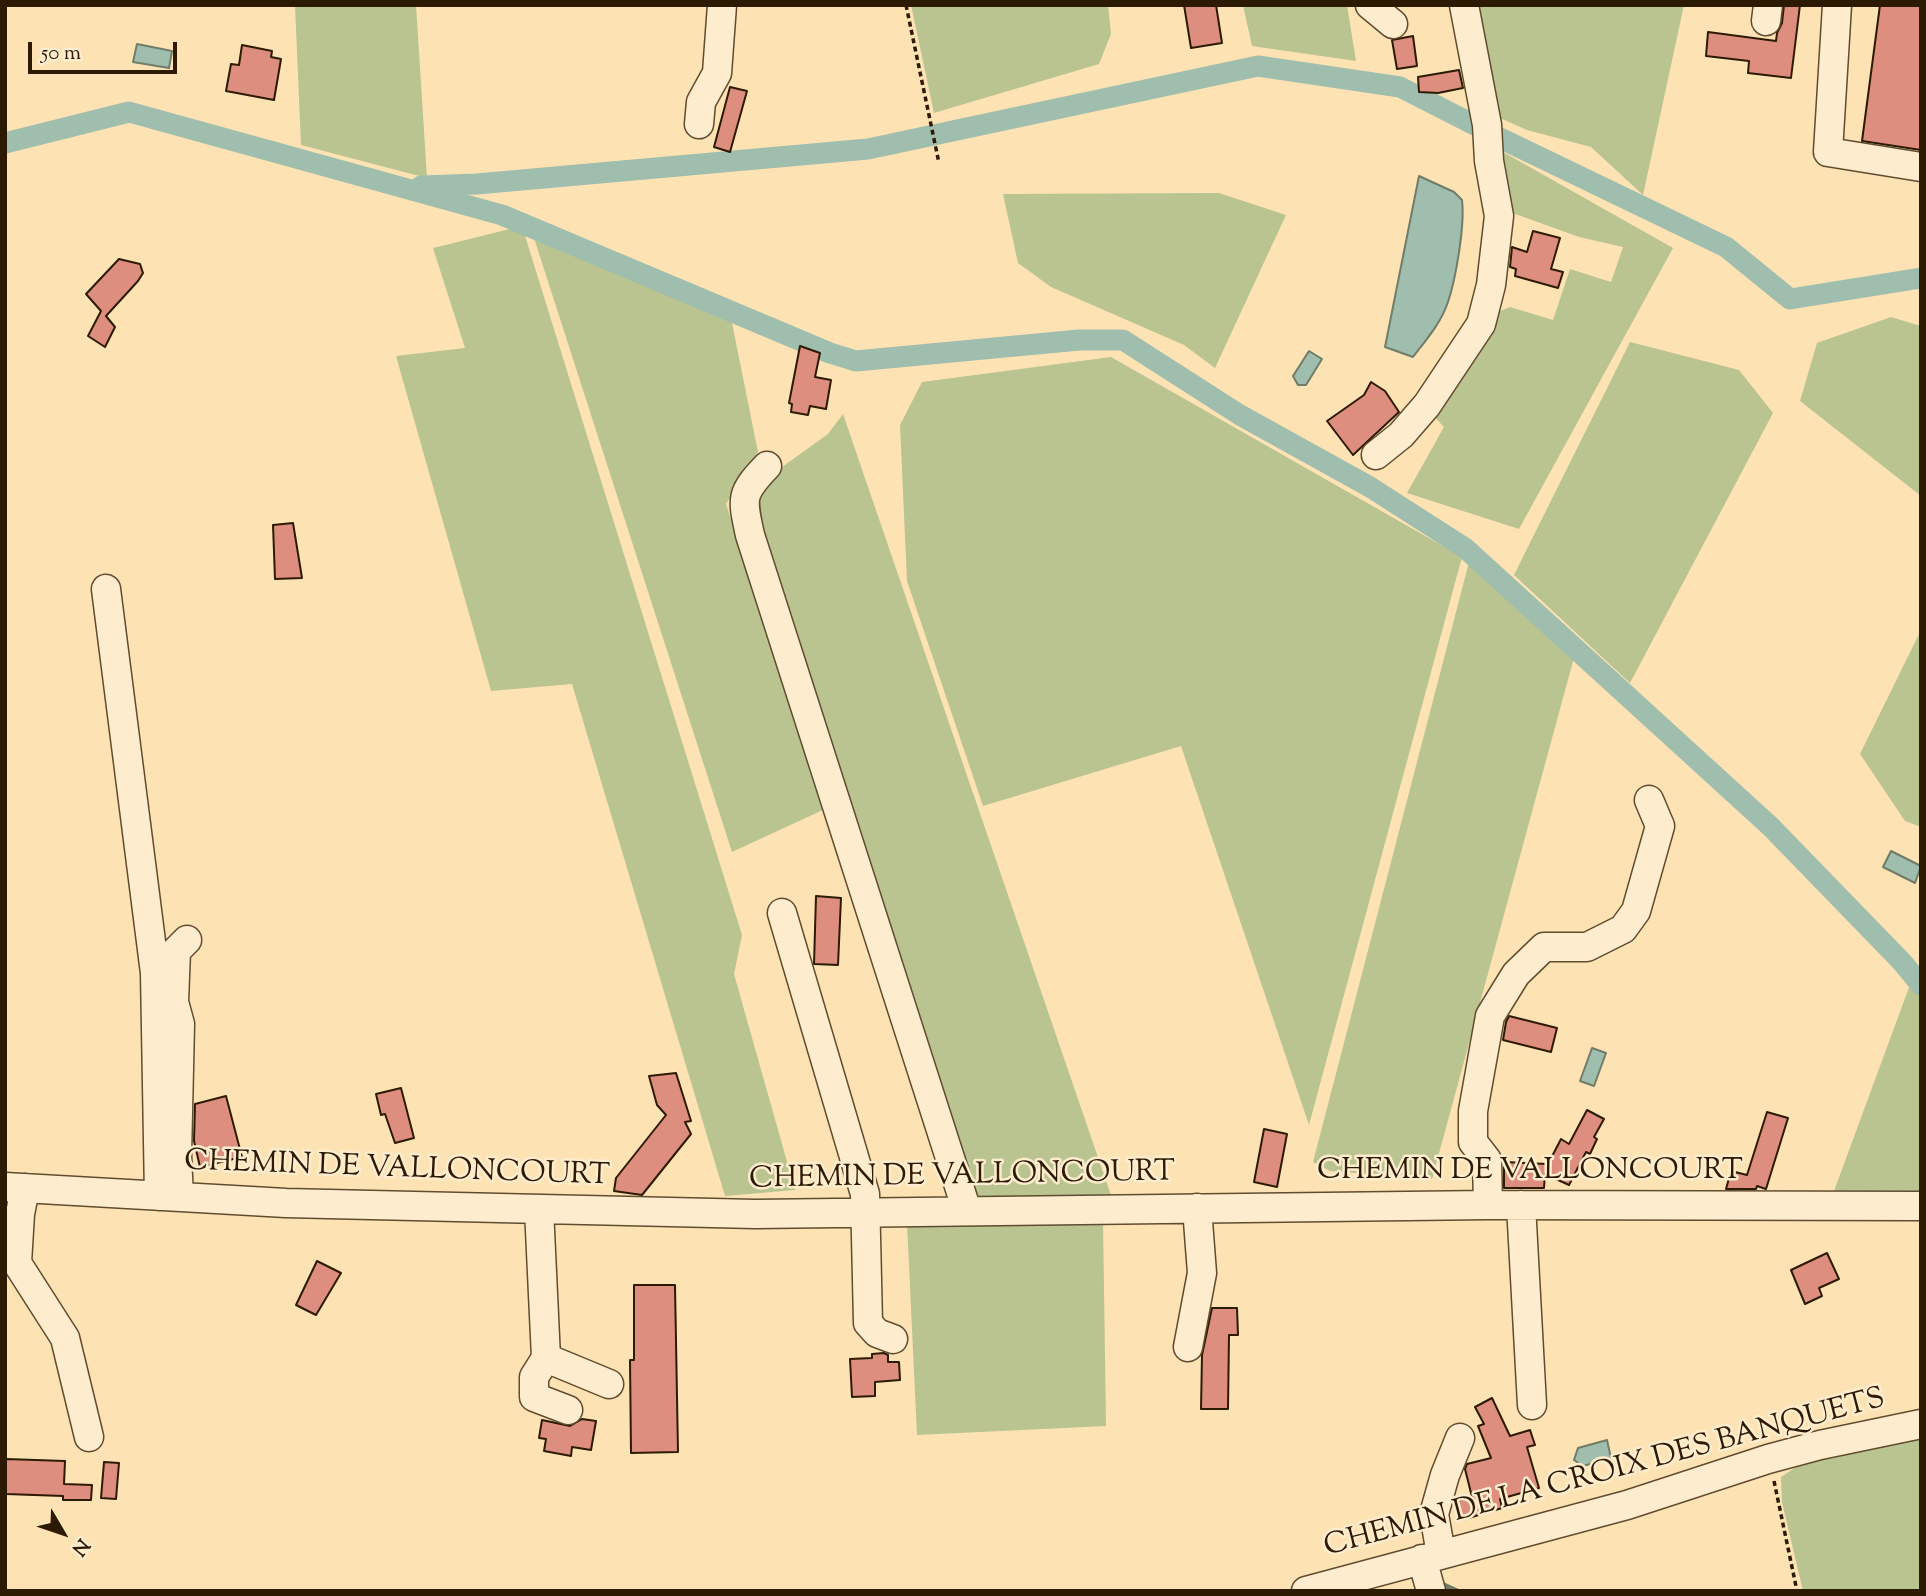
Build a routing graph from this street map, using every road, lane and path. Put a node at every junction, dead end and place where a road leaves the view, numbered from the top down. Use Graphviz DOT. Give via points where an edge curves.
graph roads {
  1 [pos="722,5"];
  2 [pos="906,5"];
  3 [pos="1370,5"];
  4 [pos="1464,5"];
  5 [pos="1837,5"];
  6 [pos="1393,24"];
  7 [pos="699,124"];
  8 [pos="939,163"];
  9 [pos="1921,167"];
  10 [pos="1376,455"];
  11 [pos="767,466"];
  12 [pos="106,589"];
  13 [pos="1649,800"];
  14 [pos="782,913"];
  15 [pos="187,940"];
  16 [pos="15,1187"];
  17 [pos="169,1196"];
  18 [pos="1488,1205"];
  19 [pos="1521,1205"];
  20 [pos="1921,1206"];
  21 [pos="1197,1208"];
  22 [pos="539,1209"];
  23 [pos="967,1211"];
  24 [pos="865,1212"];
  25 [pos="893,1339"];
  26 [pos="1188,1347"];
  27 [pos="547,1358"];
  28 [pos="609,1384"];
  29 [pos="1532,1405"];
  30 [pos="568,1410"];
  31 [pos="1921,1424"];
  32 [pos="89,1437"];
  33 [pos="1461,1438"];
  34 [pos="1768,1459"];
  35 [pos="1432,1556"];
  36 [pos="1306,1591"];
  37 [pos="1431,1591"];
  38 [pos="1797,1591"];
  1 -- 7 [label="street" via="716,73 701,102"];
  2 -- 8 [label="path"];
  3 -- 6 [label="street"];
  4 -- 10 [label="street" via="1499,216 1491,285 1481,324 1427,405"];
  5 -- 9 [label="street" via="1828,152"];
  11 -- 23 [label="street" via="749,484 743,503 750,535"];
  12 -- 17 [label="street" via="155,973"];
  13 -- 18 [label="street" via="1660,826 1630,920 1623,929 1587,947 1544,947 1516,974 1490,1016 1473,1111 1474,1142 1487,1160"];
  14 -- 24 [label="street" via="865,1194"];
  15 -- 17 [label="street" via="176,951 174,1002 180,1024 177,1156"];
  16 -- 17 [label="street, CHEMIN DE VALLONCOURT"];
  16 -- 32 [label="street" via="17,1263 65,1338"];
  17 -- 22 [label="street, CHEMIN DE VALLONCOURT"];
  18 -- 19 [label="street, CHEMIN DE VALLONCOURT"];
  18 -- 21 [label="street, CHEMIN DE VALLONCOURT"];
  19 -- 20 [label="street, CHEMIN DE VALLONCOURT"];
  19 -- 29 [label="street"];
  21 -- 23 [label="street, CHEMIN DE VALLONCOURT"];
  21 -- 26 [label="street" via="1202,1273"];
  22 -- 24 [label="street, CHEMIN DE VALLONCOURT"];
  22 -- 27 [label="street"];
  23 -- 24 [label="street, CHEMIN DE VALLONCOURT"];
  24 -- 25 [label="street" via="868,1323 877,1333"];
  27 -- 28 [label="street"];
  27 -- 30 [label="street" via="534,1377 534,1397"];
  31 -- 34 [label="street, CHEMIN DE LA CROIX DES BANQUETS"];
  33 -- 35 [label="street" via="1434,1514"];
  34 -- 35 [label="street, CHEMIN DE LA CROIX DES BANQUETS" via="1627,1505"];
  34 -- 38 [label="path"];
  35 -- 36 [label="street, CHEMIN DE LA CROIX DES BANQUETS"];
  35 -- 37 [label="street"];
}
